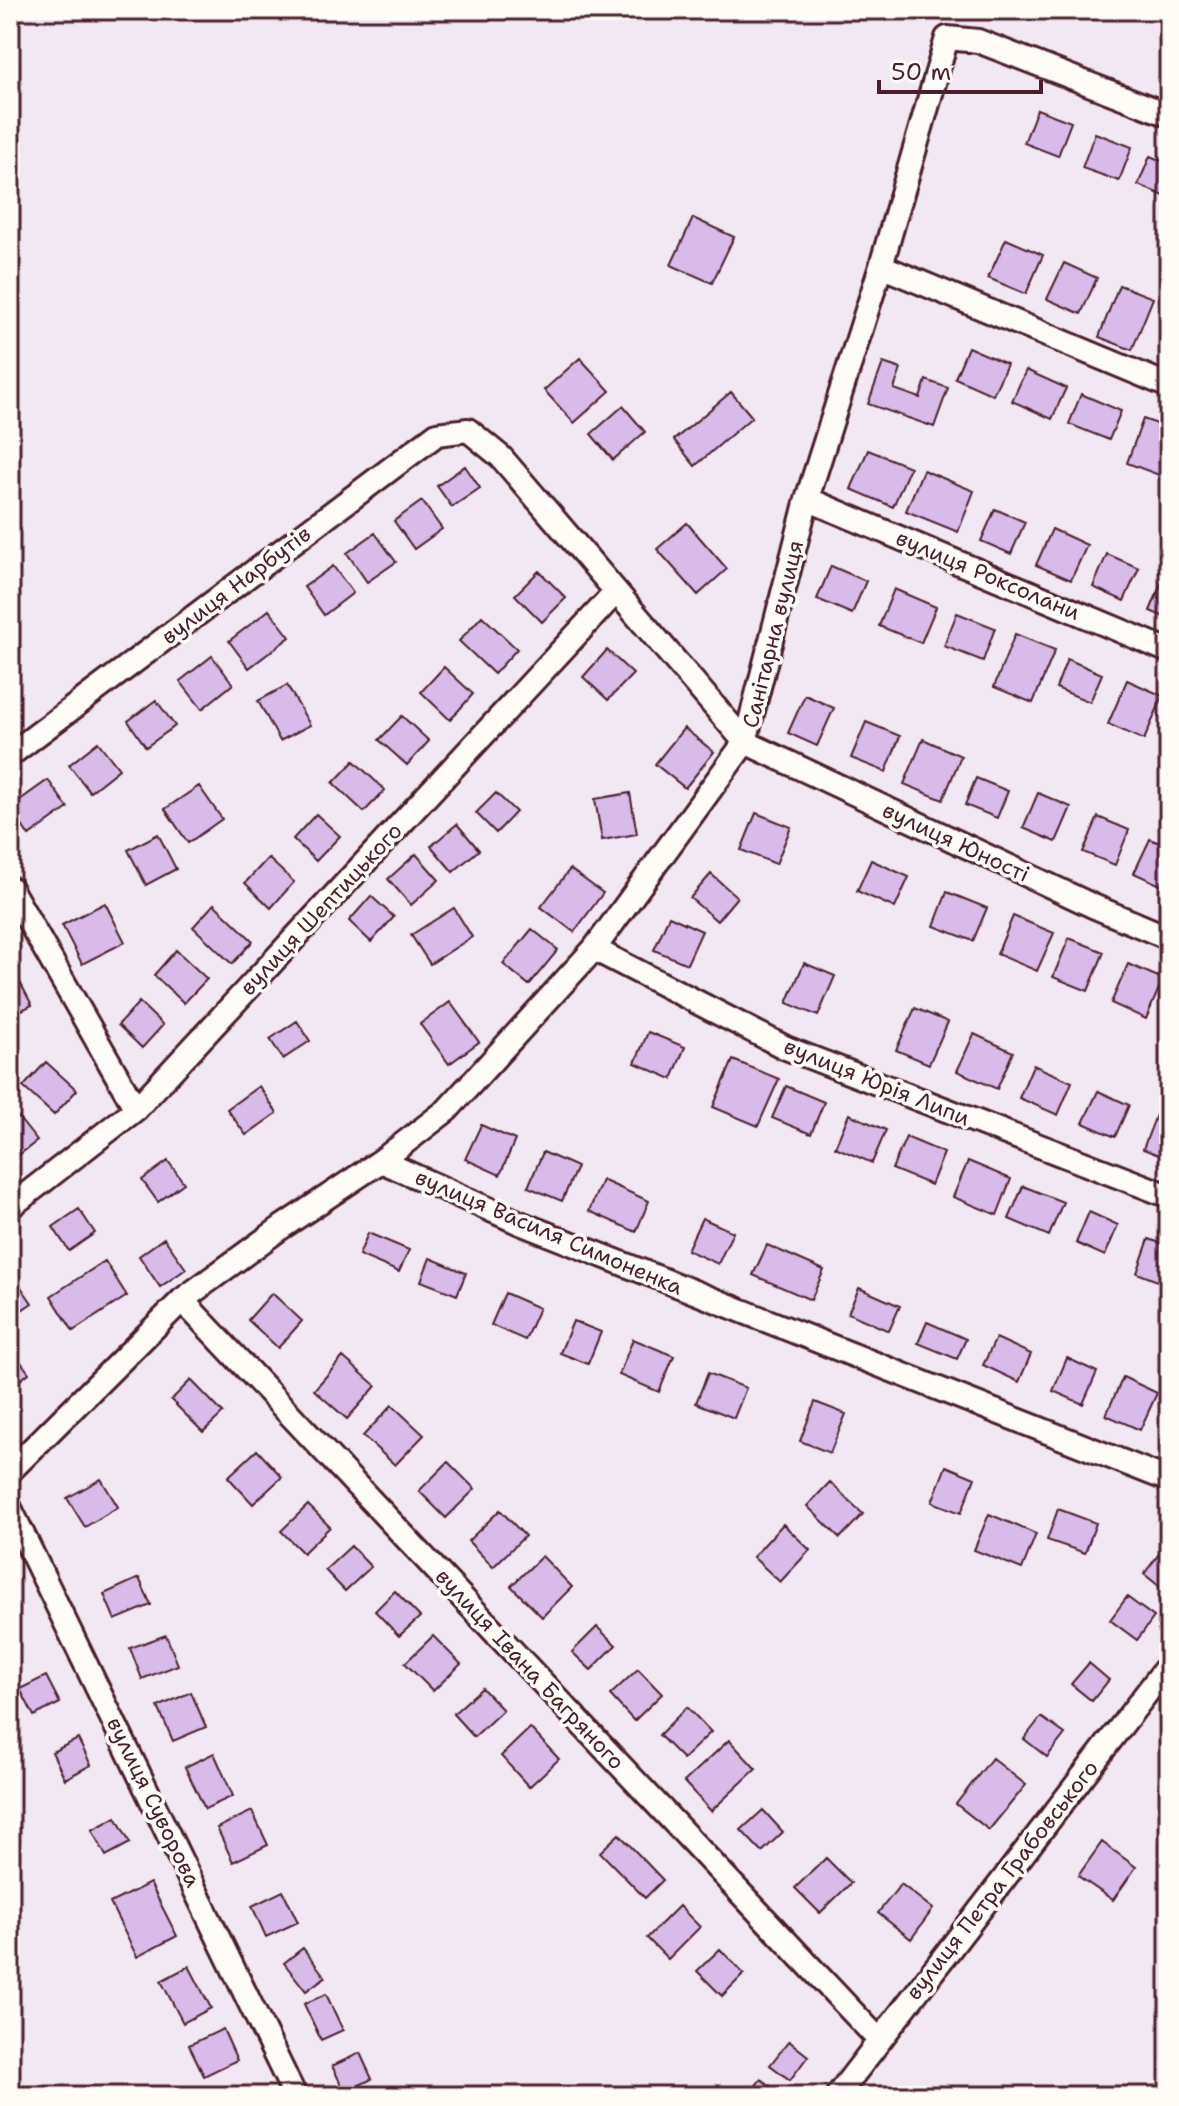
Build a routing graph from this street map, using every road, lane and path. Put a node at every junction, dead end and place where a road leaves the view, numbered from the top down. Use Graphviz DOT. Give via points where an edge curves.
graph roads {
  1 [pos="1169,115"];
  2 [pos="881,266"];
  3 [pos="1169,386"];
  4 [pos="807,499"];
  5 [pos="615,593"];
  6 [pos="1169,651"];
  7 [pos="745,742"];
  8 [pos="10,755"];
  9 [pos="10,888"];
  10 [pos="1169,938"];
  11 [pos="594,949"];
  12 [pos="136,1109"];
  13 [pos="381,1161"];
  14 [pos="1169,1196"];
  15 [pos="10,1207"];
  16 [pos="182,1300"];
  17 [pos="10,1471"];
  18 [pos="1169,1480"];
  19 [pos="10,1508"];
  20 [pos="1169,1664"];
  21 [pos="878,2039"];
  22 [pos="295,2096"];
  23 [pos="837,2096"];
  1 -- 2 [label="street, Санітарна вулиця" via="978,41 947,38"];
  2 -- 3 [label="street"];
  2 -- 4 [label="street, Санітарна вулиця"];
  4 -- 6 [label="street, вулиця Роксолани"];
  4 -- 7 [label="street, Санітарна вулиця"];
  5 -- 7 [label="street"];
  5 -- 8 [label="street, вулиця Нарбутів" via="501,457 468,430 437,434"];
  5 -- 12 [label="street, вулиця Шептицького"];
  7 -- 10 [label="street, вулиця Юності"];
  7 -- 11 [label="street, Санітарна вулиця"];
  9 -- 12 [label="street"];
  11 -- 13 [label="street, Санітарна вулиця" via="447,1110"];
  11 -- 14 [label="street, вулиця Юрія Липи" via="786,1048"];
  12 -- 15 [label="street, вулиця Шептицького"];
  13 -- 16 [label="street"];
  13 -- 18 [label="street, вулиця Василя Симоненка" via="520,1223"];
  16 -- 17 [label="street"];
  16 -- 21 [label="street, вулиця Івана Багряного"];
  19 -- 22 [label="street, вулиця Суворова"];
  20 -- 21 [label="street, вулиця Петра Грабовського"];
  21 -- 23 [label="street, вулиця Петра Грабовського"];
}
